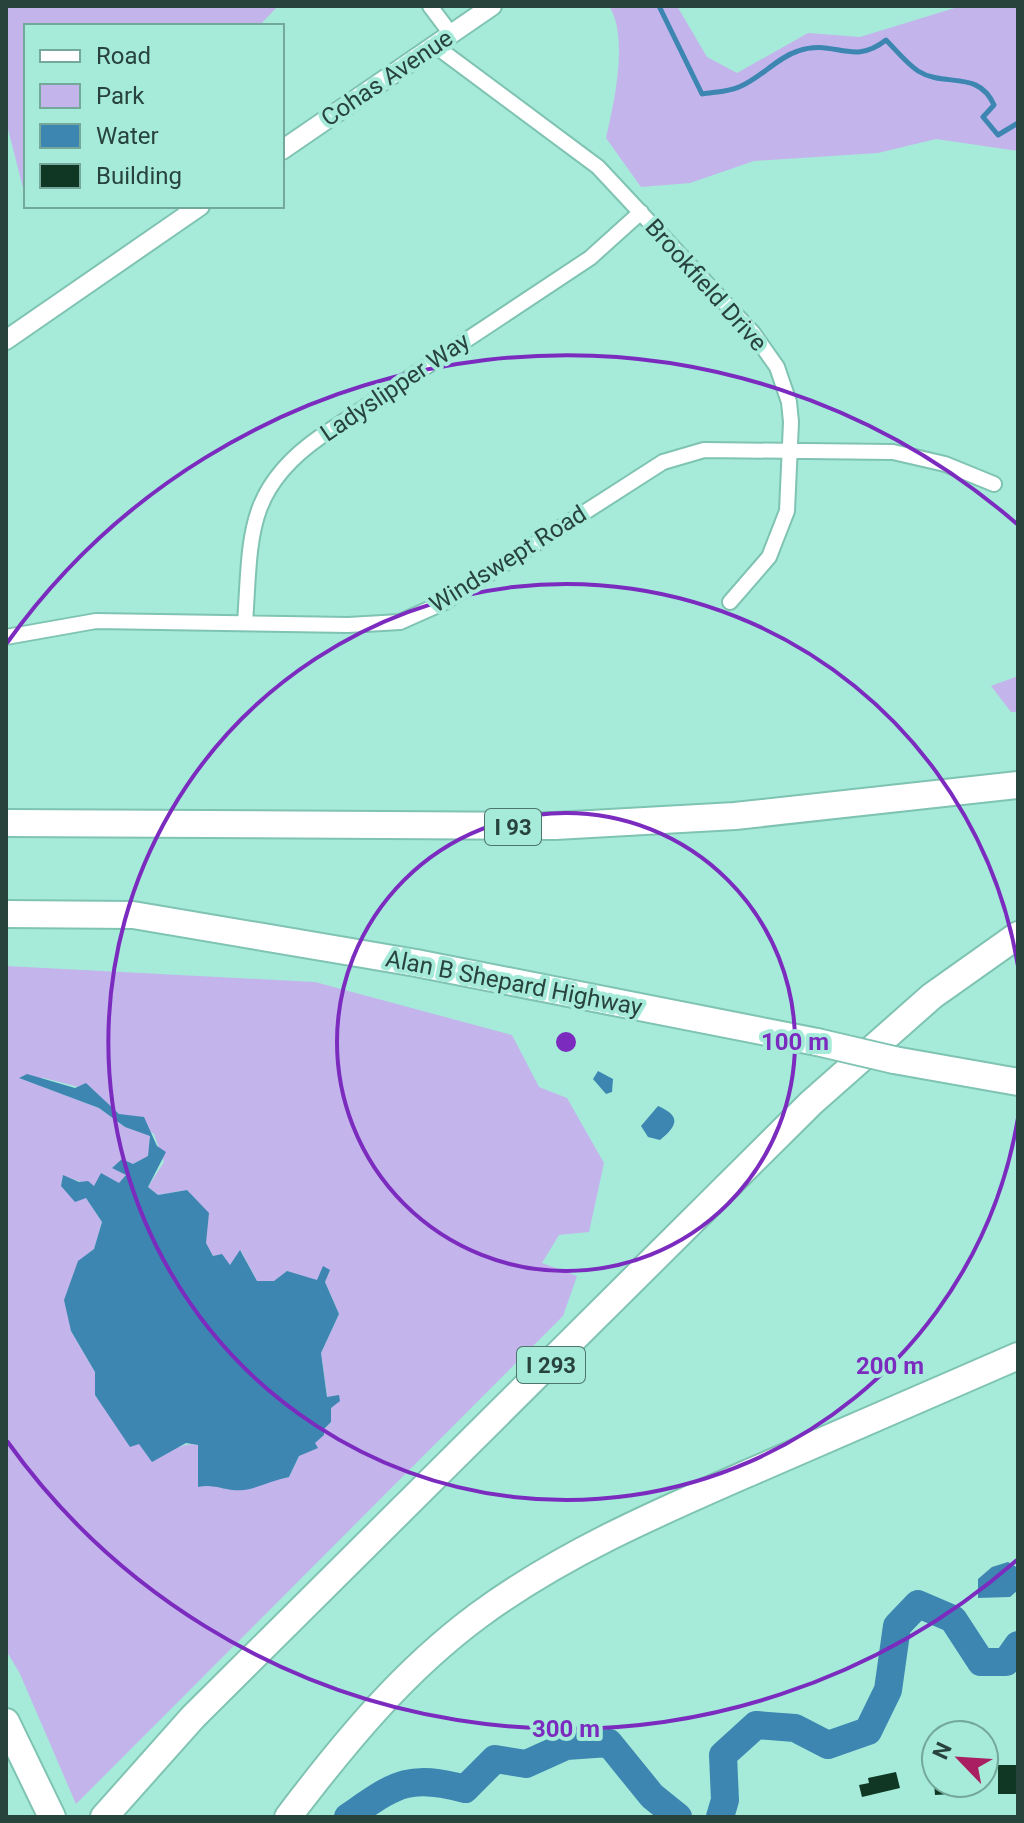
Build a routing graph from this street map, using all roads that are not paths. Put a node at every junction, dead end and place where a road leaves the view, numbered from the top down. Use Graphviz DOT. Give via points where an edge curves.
graph roads {
  1 [pos="430,6"];
  2 [pos="492,6"];
  3 [pos="451,34"];
  4 [pos="434,45"];
  5 [pos="284,149"];
  6 [pos="197,208"];
  7 [pos="641,212"];
  8 [pos="6,340"];
  9 [pos="790,451"];
  10 [pos="994,484"];
  11 [pos="730,602"];
  12 [pos="245,623"];
  13 [pos="6,637"];
  14 [pos="1018,785"];
  15 [pos="6,823"];
  16 [pos="6,914"];
  17 [pos="1018,935"];
  18 [pos="1018,1082"];
  19 [pos="1018,1356"];
  20 [pos="6,1722"];
  21 [pos="52,1817"];
  22 [pos="104,1817"];
  23 [pos="288,1817"];
  1 -- 3 [label="street"];
  2 -- 3 [label="street, Cohas Avenue"];
  3 -- 4 [label="street, Cohas Avenue"];
  4 -- 5 [label="street, Cohas Avenue"];
  4 -- 7 [label="street, Brookfield Drive" via="582,154"];
  6 -- 8 [label="street"];
  7 -- 9 [label="street, Brookfield Drive" via="766,348 789,402"];
  7 -- 12 [label="street, Ladyslipper Way" via="590,258 282,467 254,523"];
  9 -- 10 [label="street, Windswept Road" via="905,454"];
  9 -- 11 [label="street, Brookfield Drive" via="787,511 777,543 760,571"];
  9 -- 12 [label="street, Windswept Road" via="704,450 663,462 445,602 400,622"];
  12 -- 13 [label="street, Windswept Road" via="96,621"];
  14 -- 15 [label="highway, I 93" via="735,816 555,826"];
  16 -- 18 [label="highway, Alan B Shepard Highway, bridge" via="133,915 416,963"];
  17 -- 22 [label="highway, I 293" via="932,996 811,1103 193,1717"];
  19 -- 23 [label="highway" via="666,1510 523,1585 478,1615 396,1686"];
  20 -- 21 [label="highway"];
}
